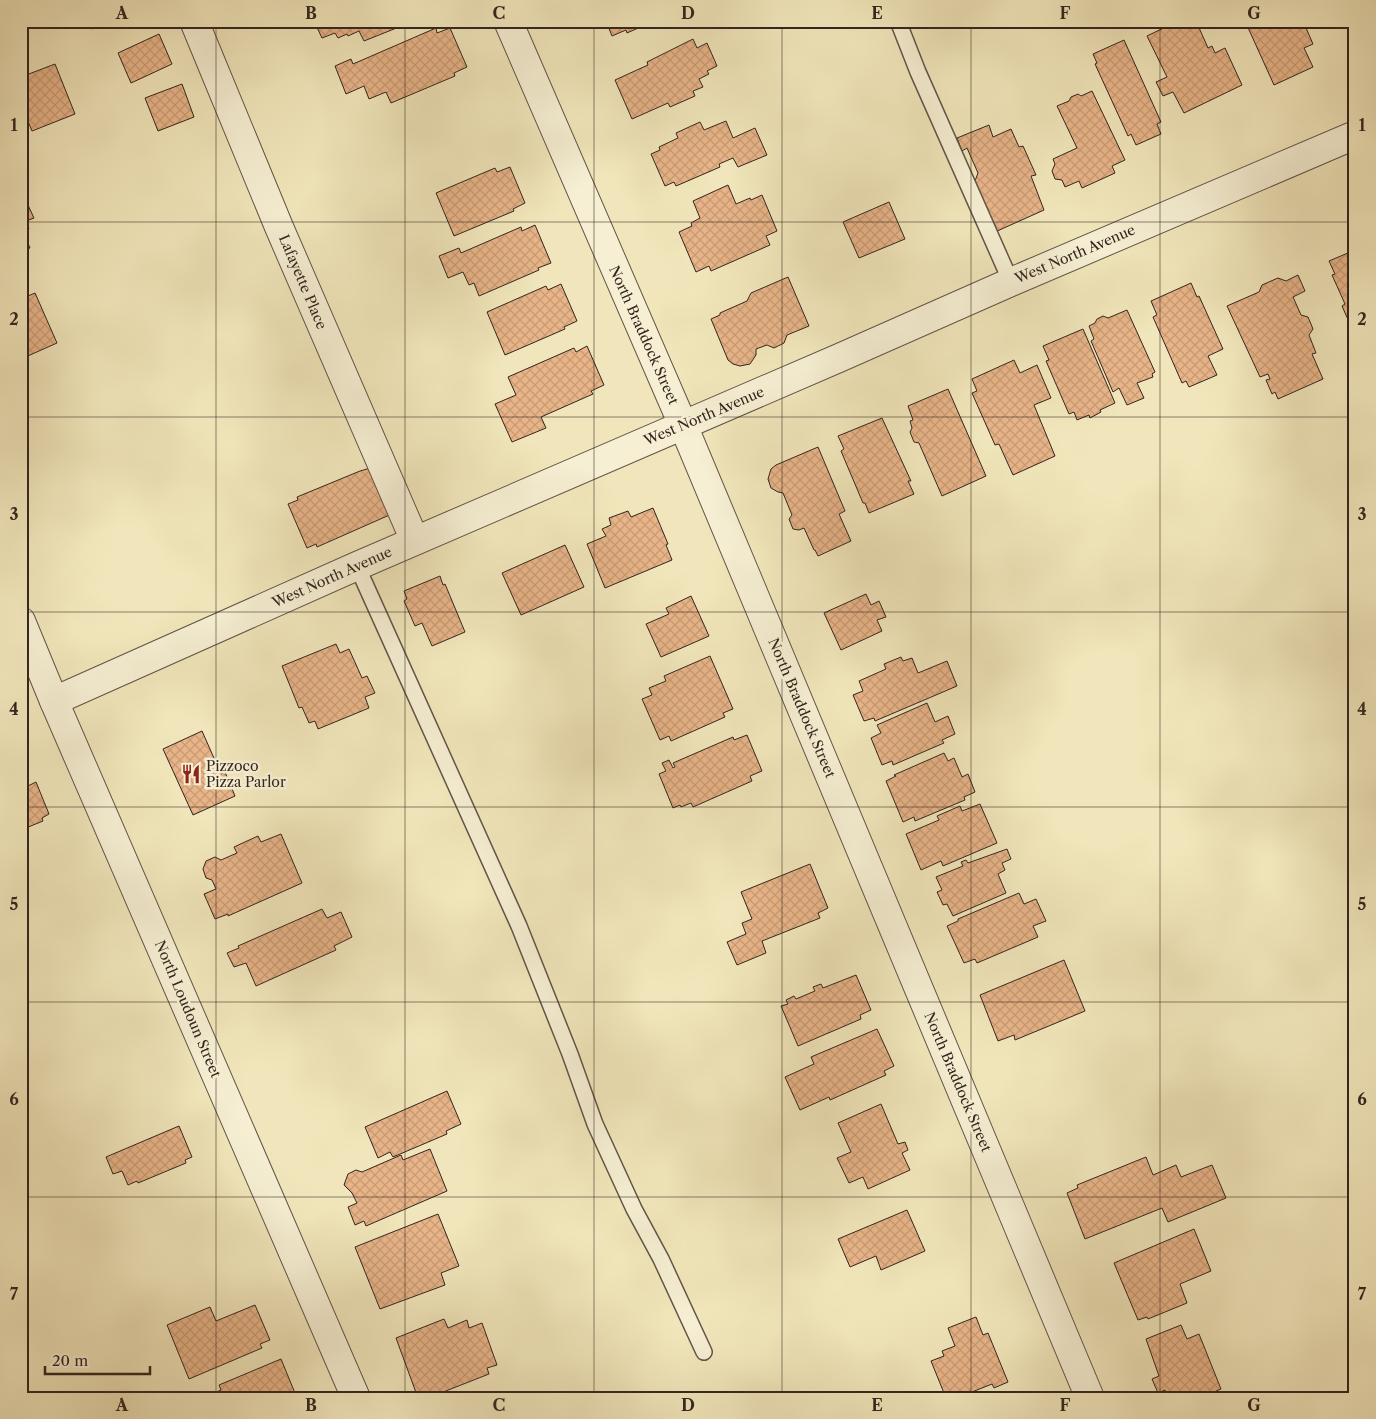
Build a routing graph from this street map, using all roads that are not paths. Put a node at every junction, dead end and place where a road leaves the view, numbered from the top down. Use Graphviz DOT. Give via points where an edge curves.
graph roads {
  1 [pos="194,21"];
  2 [pos="508,21"];
  3 [pos="898,21"];
  4 [pos="1355,135"];
  5 [pos="1011,282"];
  6 [pos="683,425"];
  7 [pos="415,541"];
  8 [pos="357,566"];
  9 [pos="21,621"];
  10 [pos="27,650"];
  11 [pos="54,701"];
  12 [pos="704,1352"];
  13 [pos="1086,1397"];
  14 [pos="356,1398"];
  1 -- 7 [label="street, Lafayette Place"];
  2 -- 6 [label="street, North Braddock Street"];
  3 -- 5 [label="lane"];
  4 -- 5 [label="street, West North Avenue"];
  5 -- 6 [label="street, West North Avenue"];
  6 -- 7 [label="street, West North Avenue"];
  6 -- 13 [label="street, North Braddock Street"];
  7 -- 8 [label="street, West North Avenue"];
  8 -- 11 [label="street, West North Avenue"];
  8 -- 12 [label="lane" via="519,926 595,1124"];
  9 -- 10 [label="street, North Loudoun Street"];
  10 -- 11 [label="street, North Loudoun Street"];
  11 -- 14 [label="street, North Loudoun Street"];
}
